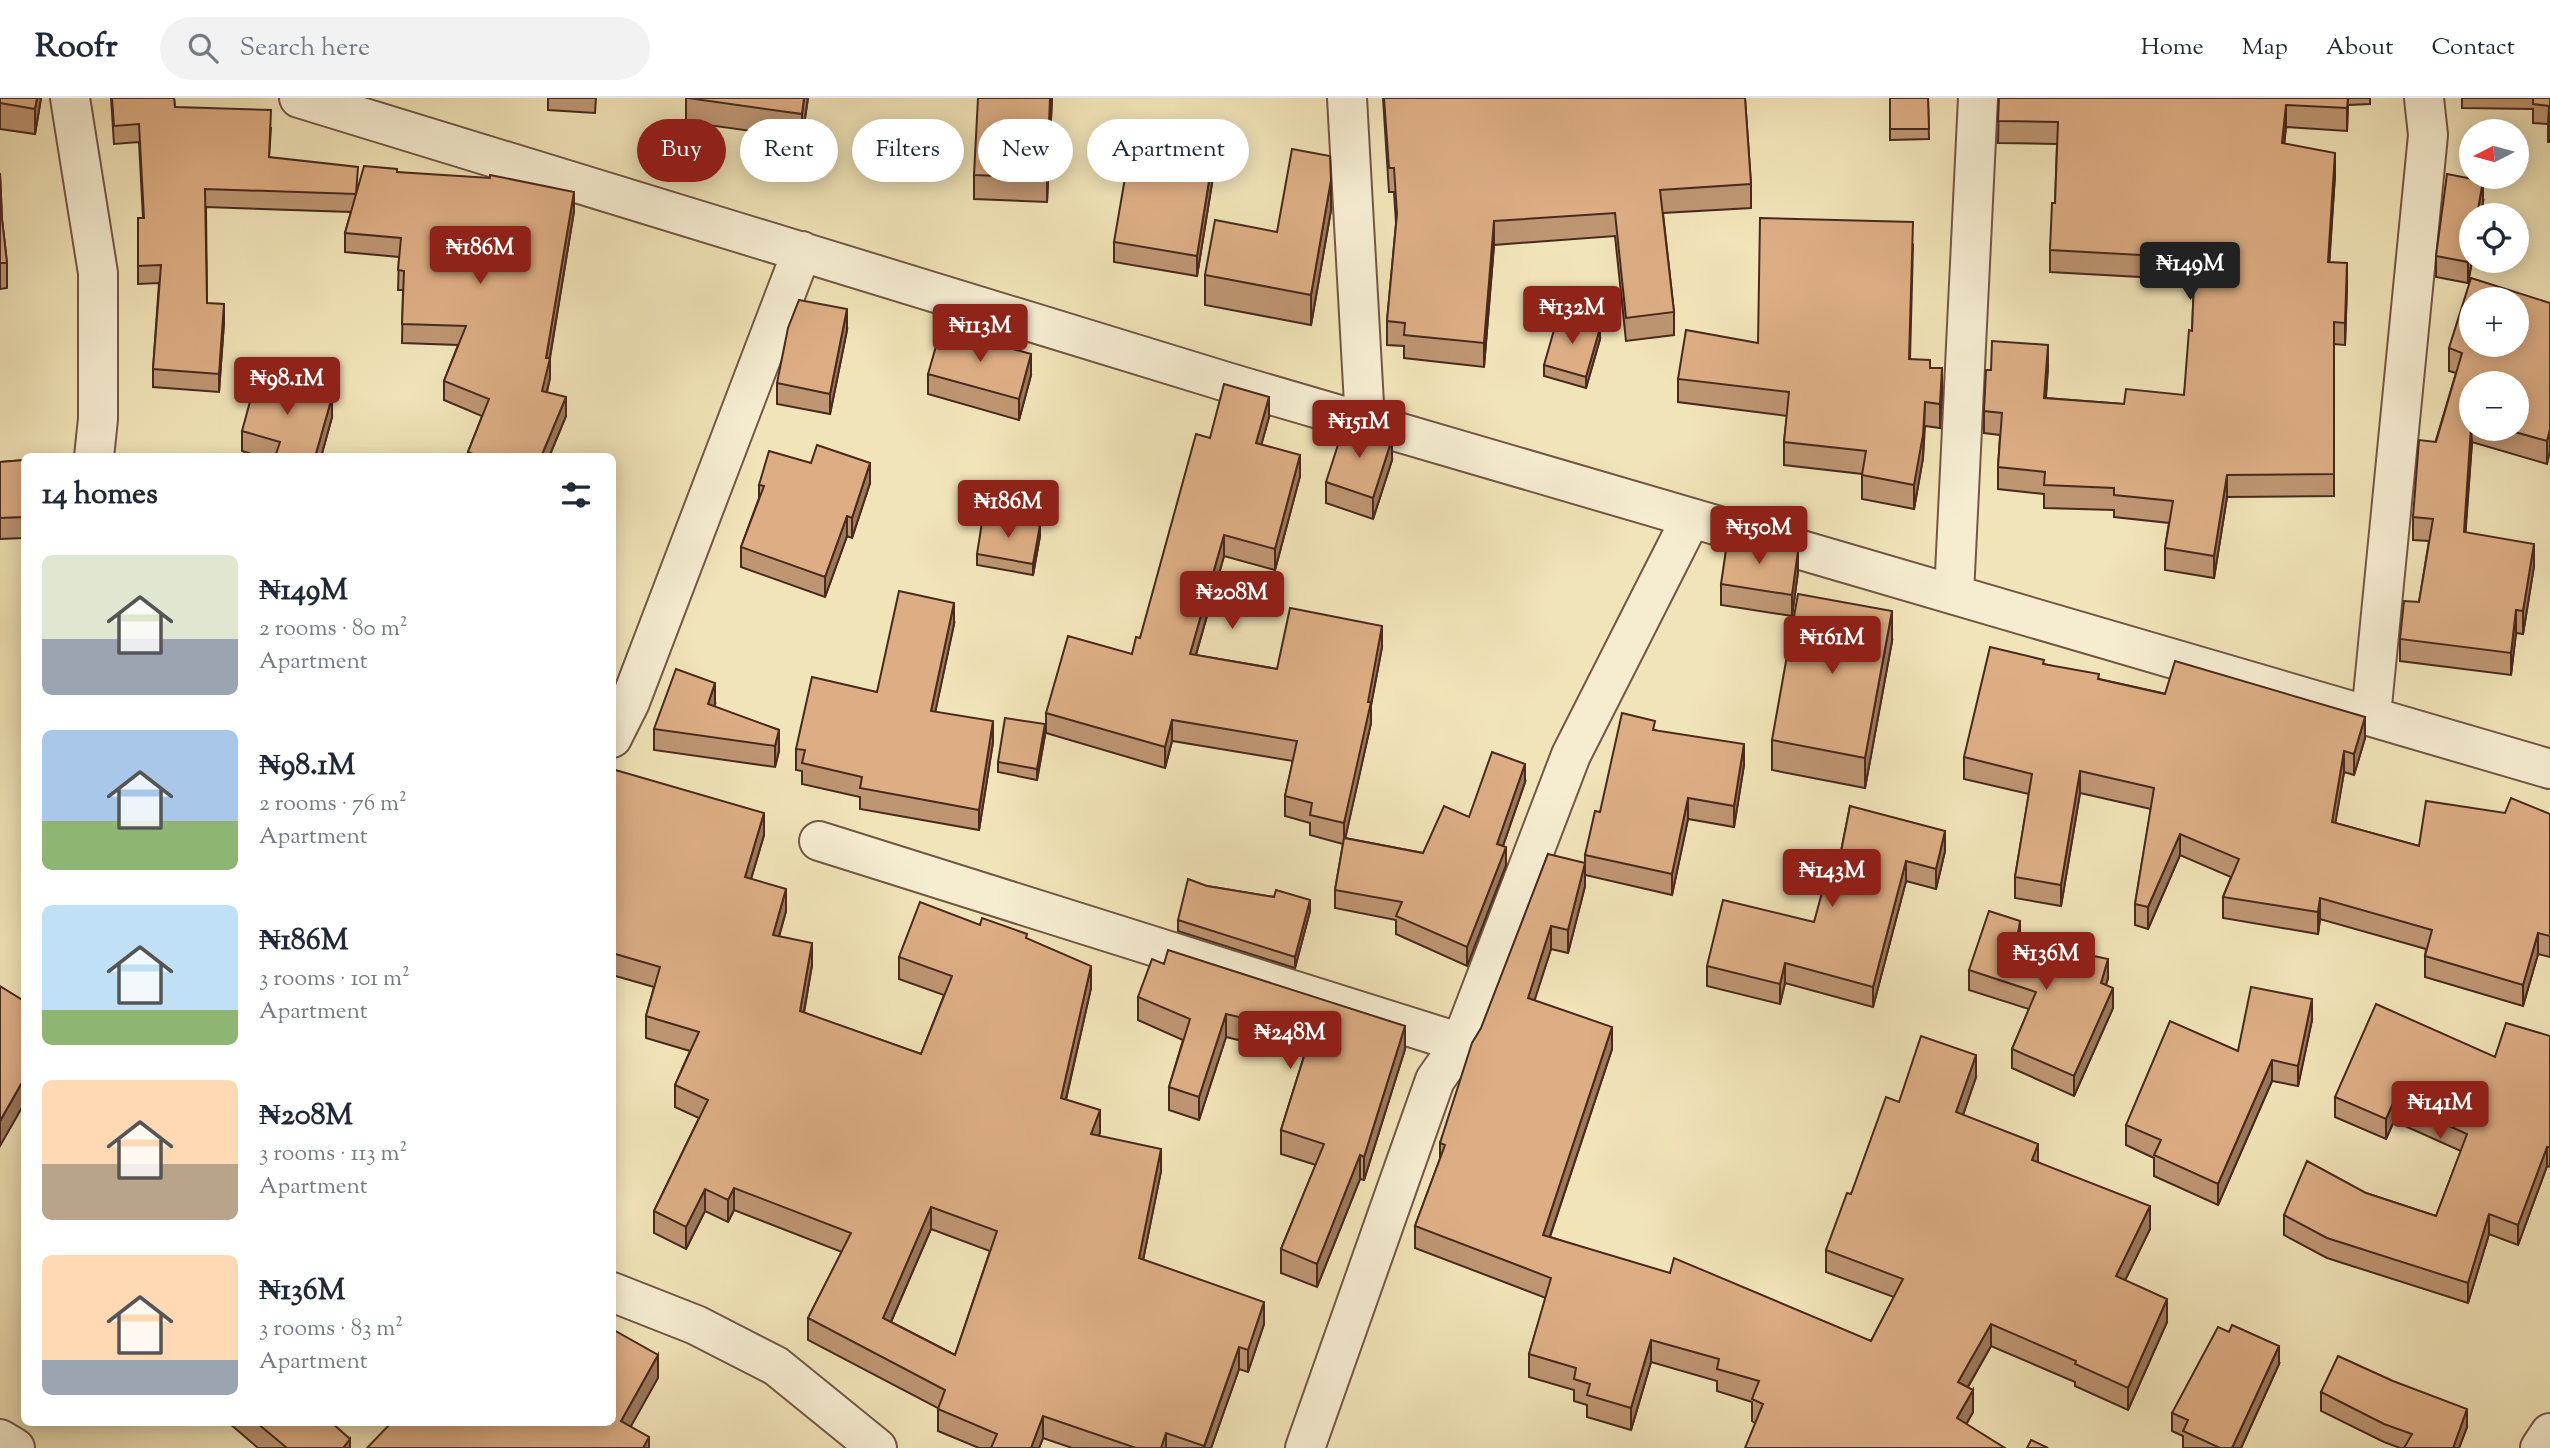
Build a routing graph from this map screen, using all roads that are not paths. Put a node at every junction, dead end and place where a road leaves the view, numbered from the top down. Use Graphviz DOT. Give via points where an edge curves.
graph roads {
  1 [pos="70,98"];
  2 [pos="299,98"];
  3 [pos="1347,98"];
  4 [pos="1978,98"];
  5 [pos="2424,98"];
  6 [pos="802,251"];
  7 [pos="1366,422"];
  8 [pos="94,453"];
  9 [pos="1691,518"];
  10 [pos="1954,594"];
  11 [pos="2371,716"];
  12 [pos="616,730"];
  13 [pos="2550,769"];
  14 [pos="819,841"];
  15 [pos="1461,1043"];
  16 [pos="616,1294"];
  17 [pos="2550,1433"];
  18 [pos="0,1439"];
  19 [pos="15,1448"];
  20 [pos="877,1448"];
  21 [pos="1305,1448"];
  22 [pos="2540,1448"];
  1 -- 8 [label="street" via="98,274"];
  2 -- 6 [label="street"];
  3 -- 7 [label="street"];
  4 -- 10 [label="street"];
  5 -- 11 [label="street" via="2428,135"];
  6 -- 7 [label="street"];
  6 -- 12 [label="street" via="631,702"];
  7 -- 9 [label="street"];
  9 -- 10 [label="street"];
  9 -- 15 [label="street" via="1571,755"];
  10 -- 11 [label="street"];
  11 -- 13 [label="street"];
  14 -- 15 [label="street"];
  15 -- 21 [label="street" via="1435,1080"];
  16 -- 20 [label="street" via="696,1325 776,1366"];
  17 -- 22 [label="street"];
  18 -- 19 [label="street"];
}
